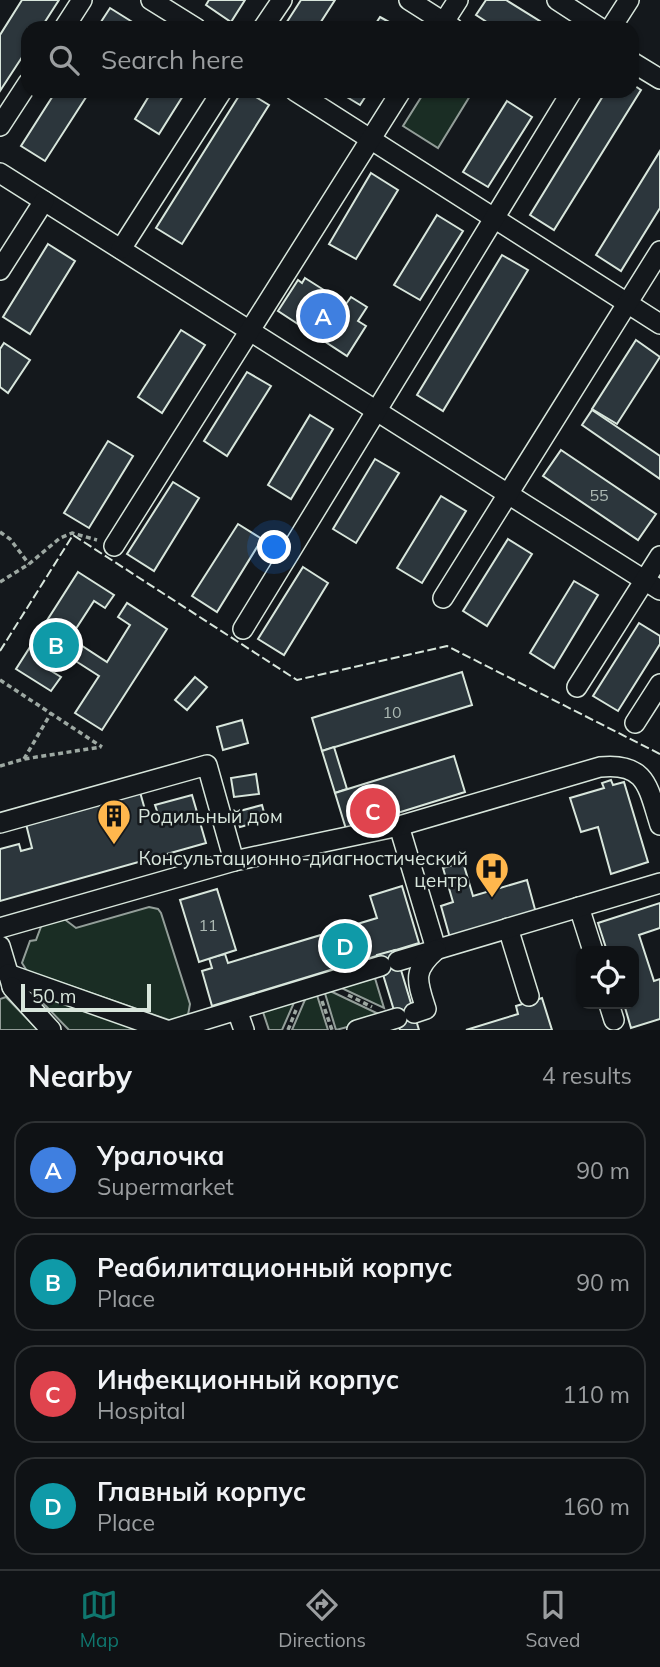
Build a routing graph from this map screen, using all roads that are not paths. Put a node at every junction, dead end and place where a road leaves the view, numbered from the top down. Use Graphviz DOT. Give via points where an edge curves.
graph roads {
  1 [pos="82,0"];
  2 [pos="151,0"];
  3 [pos="282,0"];
  4 [pos="409,0"];
  5 [pos="458,0"];
  6 [pos="556,0"];
  7 [pos="629,0"];
  8 [pos="68,21"];
  9 [pos="184,21"];
  10 [pos="268,21"];
  11 [pos="438,21"];
  12 [pos="448,21"];
  13 [pos="589,21"];
  14 [pos="616,21"];
  15 [pos="639,66"];
  16 [pos="660,79"];
  17 [pos="21,94"];
  18 [pos="218,98"];
  19 [pos="306,98"];
  20 [pos="396,98"];
  21 [pos="568,98"];
  22 [pos="0,126"];
  23 [pos="370,139"];
  24 [pos="0,173"];
  25 [pos="44,201"];
  26 [pos="495,219"];
  27 [pos="121,249"];
  28 [pos="660,251"];
  29 [pos="0,270"];
  30 [pos="628,303"];
  31 [pos="660,324"];
  32 [pos="250,331"];
  33 [pos="377,411"];
  34 [pos="508,494"];
  35 [pos="114,546"];
  36 [pos="660,556"];
  37 [pos="652,585"];
  38 [pos="443,598"];
  39 [pos="243,629"];
  40 [pos="660,684"];
  41 [pos="577,687"];
  42 [pos="635,723"];
  43 [pos="0,823"];
  44 [pos="660,825"];
  45 [pos="399,826"];
  46 [pos="234,861"];
  47 [pos="660,883"];
  48 [pos="579,907"];
  49 [pos="0,928"];
  50 [pos="508,928"];
  51 [pos="0,946"];
  52 [pos="591,946"];
  53 [pos="436,949"];
  54 [pos="7,983"];
  55 [pos="529,996"];
  56 [pos="237,1010"];
  57 [pos="51,1030"];
  58 [pos="166,1030"];
  59 [pos="172,1030"];
  60 [pos="244,1030"];
  61 [pos="357,1030"];
  1 -- 8 [label="lane"];
  2 -- 9 [label="lane"];
  3 -- 10 [label="lane"];
  4 -- 11 [label="lane"];
  5 -- 12 [label="lane"];
  6 -- 13 [label="lane"];
  7 -- 14 [label="lane"];
  15 -- 16 [label="lane"];
  17 -- 22 [label="lane"];
  18 -- 27 [label="lane"];
  19 -- 23 [label="lane"];
  20 -- 23 [label="lane"];
  21 -- 26 [label="lane"];
  23 -- 26 [label="lane"];
  23 -- 32 [label="lane"];
  24 -- 25 [label="lane"];
  25 -- 27 [label="lane"];
  25 -- 29 [label="lane"];
  26 -- 30 [label="lane"];
  26 -- 33 [label="lane"];
  27 -- 32 [label="lane"];
  28 -- 30 [label="lane"];
  30 -- 31 [label="lane"];
  30 -- 34 [label="lane"];
  32 -- 33 [label="lane"];
  32 -- 35 [label="lane"];
  33 -- 34 [label="lane"];
  33 -- 39 [label="lane"];
  34 -- 37 [label="lane"];
  34 -- 38 [label="lane"];
  36 -- 37 [label="lane"];
  37 -- 41 [label="lane"];
  40 -- 42 [label="lane"];
  43 -- 46 [label="lane" via="207,765"];
  44 -- 45 [label="lane" via="646,783 635,770 619,765"];
  45 -- 46 [label="lane"];
  45 -- 53 [label="lane"];
  46 -- 49 [label="lane"];
  47 -- 48 [label="lane"];
  48 -- 50 [label="lane"];
  48 -- 52 [label="lane"];
  50 -- 53 [label="lane"];
  50 -- 55 [label="lane"];
  51 -- 54 [label="lane"];
  53 -- 56 [label="lane"];
  53 -- 61 [label="lane" via="422,962 417,981 426,1009"];
  54 -- 57 [label="lane"];
  54 -- 58 [label="lane"];
  56 -- 59 [label="lane"];
  56 -- 60 [label="lane"];
}
